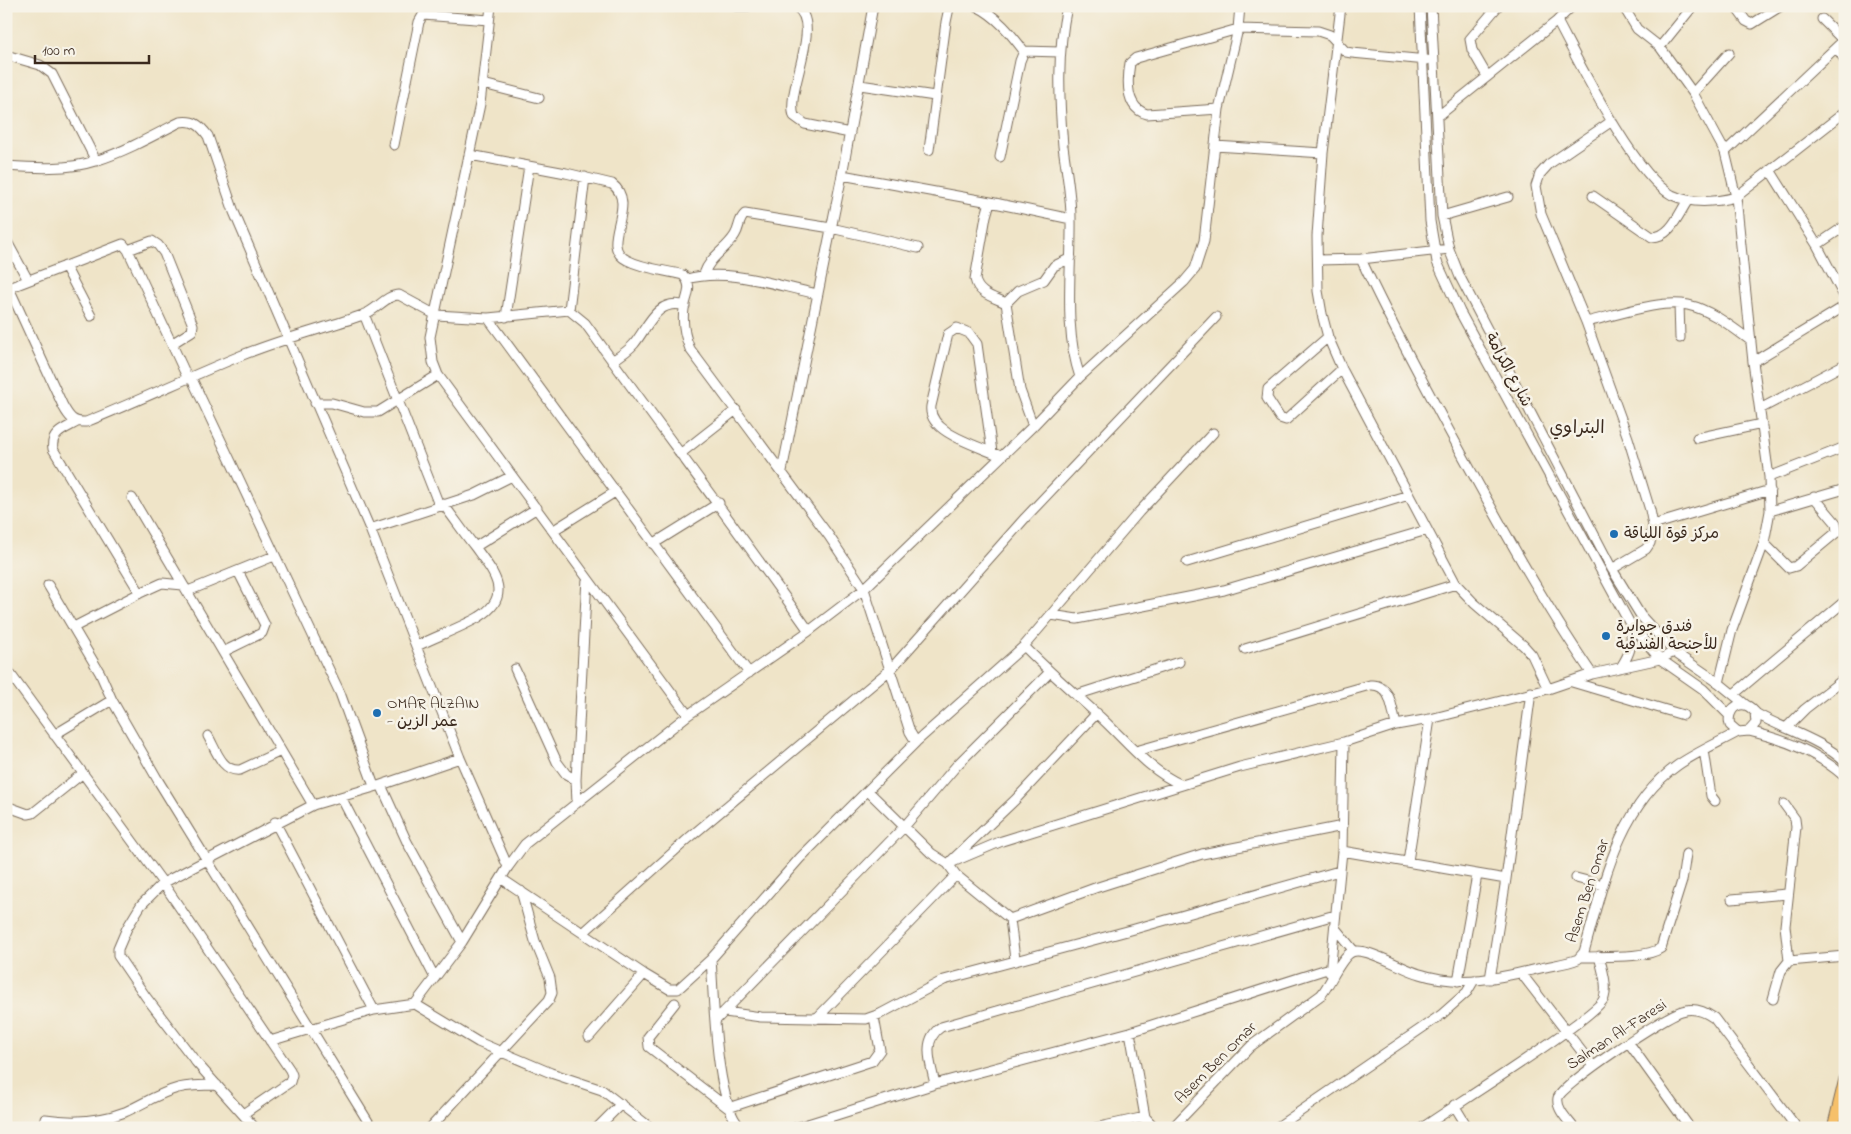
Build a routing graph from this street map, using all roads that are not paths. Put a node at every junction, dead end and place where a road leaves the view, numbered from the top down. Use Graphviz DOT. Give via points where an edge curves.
graph roads {
  1 [pos="491,6"];
  2 [pos="736,6"];
  3 [pos="748,6"];
  4 [pos="795,6"];
  5 [pos="873,6"];
  6 [pos="952,6"];
  7 [pos="976,6"];
  8 [pos="1067,6"];
  9 [pos="1240,6"];
  10 [pos="1341,6"];
  11 [pos="1420,6"];
  12 [pos="1431,6"];
  13 [pos="1498,6"];
  14 [pos="1572,6"];
  15 [pos="1623,6"];
  16 [pos="1693,6"];
  17 [pos="1735,6"];
  18 [pos="1781,6"];
  19 [pos="1822,19"];
  20 [pos="489,20"];
  21 [pos="1557,21"];
  22 [pos="1238,29"];
  23 [pos="1844,39"];
  24 [pos="1336,40"];
  25 [pos="1660,47"];
  26 [pos="1837,48"];
  27 [pos="1024,51"];
  28 [pos="1060,52"];
  29 [pos="1728,53"];
  30 [pos="6,54"];
  31 [pos="1422,60"];
  32 [pos="1845,60"];
  33 [pos="1432,61"];
  34 [pos="1487,76"];
  35 [pos="483,84"];
  36 [pos="860,85"];
  37 [pos="1693,93"];
  38 [pos="935,96"];
  39 [pos="539,98"];
  40 [pos="1219,109"];
  41 [pos="1845,112"];
  42 [pos="1437,117"];
  43 [pos="1612,121"];
  44 [pos="850,133"];
  45 [pos="394,145"];
  46 [pos="1215,146"];
  47 [pos="930,150"];
  48 [pos="1726,152"];
  49 [pos="1323,153"];
  50 [pos="470,156"];
  51 [pos="1000,157"];
  52 [pos="96,161"];
  53 [pos="6,166"];
  54 [pos="529,166"];
  55 [pos="1770,170"];
  56 [pos="842,175"];
  57 [pos="585,176"];
  58 [pos="1508,196"];
  59 [pos="1593,196"];
  60 [pos="1736,197"];
  61 [pos="1688,200"];
  62 [pos="990,202"];
  63 [pos="1442,216"];
  64 [pos="1071,219"];
  65 [pos="1845,226"];
  66 [pos="831,228"];
  67 [pos="6,240"];
  68 [pos="1817,245"];
  69 [pos="918,248"];
  70 [pos="1449,249"];
  71 [pos="128,250"];
  72 [pos="1436,252"];
  73 [pos="1071,258"];
  74 [pos="1361,259"];
  75 [pos="1318,260"];
  76 [pos="65,266"];
  77 [pos="704,274"];
  78 [pos="687,279"];
  79 [pos="28,280"];
  80 [pos="1841,282"];
  81 [pos="8,288"];
  82 [pos="818,294"];
  83 [pos="1845,298"];
  84 [pos="1006,303"];
  85 [pos="1679,304"];
  86 [pos="685,306"];
  87 [pos="1845,306"];
  88 [pos="569,310"];
  89 [pos="364,314"];
  90 [pos="436,315"];
  91 [pos="90,316"];
  92 [pos="506,316"];
  93 [pos="1216,317"];
  94 [pos="488,318"];
  95 [pos="1586,322"];
  96 [pos="1328,337"];
  97 [pos="286,338"];
  98 [pos="1680,338"];
  99 [pos="1751,340"];
  100 [pos="173,343"];
  101 [pos="612,360"];
  102 [pos="1753,362"];
  103 [pos="1845,364"];
  104 [pos="1342,369"];
  105 [pos="438,375"];
  106 [pos="1080,377"];
  107 [pos="190,378"];
  108 [pos="397,398"];
  109 [pos="315,402"];
  110 [pos="1760,409"];
  111 [pos="736,410"];
  112 [pos="77,422"];
  113 [pos="1762,424"];
  114 [pos="1033,426"];
  115 [pos="1213,433"];
  116 [pos="1697,438"];
  117 [pos="1845,447"];
  118 [pos="680,454"];
  119 [pos="996,454"];
  120 [pos="782,471"];
  121 [pos="512,476"];
  122 [pos="1769,477"];
  123 [pos="1845,489"];
  124 [pos="1770,490"];
  125 [pos="615,492"];
  126 [pos="1409,495"];
  127 [pos="132,498"];
  128 [pos="1814,498"];
  129 [pos="719,504"];
  130 [pos="441,505"];
  131 [pos="537,508"];
  132 [pos="1770,511"];
  133 [pos="1653,525"];
  134 [pos="370,529"];
  135 [pos="554,530"];
  136 [pos="1427,530"];
  137 [pos="1764,543"];
  138 [pos="653,544"];
  139 [pos="475,547"];
  140 [pos="274,556"];
  141 [pos="1187,562"];
  142 [pos="1612,569"];
  143 [pos="238,571"];
  144 [pos="587,578"];
  145 [pos="1456,584"];
  146 [pos="48,586"];
  147 [pos="186,588"];
  148 [pos="864,589"];
  149 [pos="140,593"];
  150 [pos="1845,601"];
  151 [pos="1051,615"];
  152 [pos="1630,622"];
  153 [pos="74,627"];
  154 [pos="809,631"];
  155 [pos="417,646"];
  156 [pos="1024,646"];
  157 [pos="1245,649"];
  158 [pos="223,652"];
  159 [pos="1674,652"];
  160 [pos="1660,659"];
  161 [pos="1179,662"];
  162 [pos="1621,667"];
  163 [pos="6,668"];
  164 [pos="516,669"];
  165 [pos="890,669"];
  166 [pos="1049,672"];
  167 [pos="749,673"];
  168 [pos="1592,674"];
  169 [pos="1845,678"];
  170 [pos="1572,682"];
  171 [pos="1719,683"];
  172 [pos="1548,689"];
  173 [pos="1531,692"];
  174 [pos="1734,694"];
  175 [pos="1076,695"];
  176 [pos="112,700"];
  177 [pos="1746,705"];
  178 [pos="1755,712"];
  179 [pos="1097,713"];
  180 [pos="688,715"];
  181 [pos="1683,715"];
  182 [pos="1729,715"];
  183 [pos="1430,719"];
  184 [pos="1396,725"];
  185 [pos="1730,725"];
  186 [pos="1786,728"];
  187 [pos="1749,731"];
  188 [pos="1738,732"];
  189 [pos="54,735"];
  190 [pos="208,736"];
  191 [pos="916,742"];
  192 [pos="1344,742"];
  193 [pos="1715,745"];
  194 [pos="1136,750"];
  195 [pos="1704,750"];
  196 [pos="281,751"];
  197 [pos="460,758"];
  198 [pos="1844,760"];
  199 [pos="83,773"];
  200 [pos="1845,776"];
  201 [pos="576,780"];
  202 [pos="1182,785"];
  203 [pos="378,786"];
  204 [pos="868,791"];
  205 [pos="341,797"];
  206 [pos="1715,801"];
  207 [pos="577,804"];
  208 [pos="1784,804"];
  209 [pos="313,805"];
  210 [pos="6,806"];
  211 [pos="275,822"];
  212 [pos="1343,826"];
  213 [pos="904,827"];
  214 [pos="1342,851"];
  215 [pos="1686,854"];
  216 [pos="207,860"];
  217 [pos="1408,861"];
  218 [pos="948,864"];
  219 [pos="508,867"];
  220 [pos="1339,871"];
  221 [pos="956,875"];
  222 [pos="1477,876"];
  223 [pos="1576,878"];
  224 [pos="502,879"];
  225 [pos="1506,879"];
  226 [pos="163,883"];
  227 [pos="1603,885"];
  228 [pos="521,891"];
  229 [pos="1787,894"];
  230 [pos="1732,900"];
  231 [pos="1335,915"];
  232 [pos="1010,919"];
  233 [pos="1334,928"];
  234 [pos="583,933"];
  235 [pos="462,942"];
  236 [pos="1354,951"];
  237 [pos="1600,956"];
  238 [pos="1845,956"];
  239 [pos="1580,957"];
  240 [pos="711,959"];
  241 [pos="1015,960"];
  242 [pos="1789,961"];
  243 [pos="1330,968"];
  244 [pos="1521,973"];
  245 [pos="644,974"];
  246 [pos="435,978"];
  247 [pos="1490,979"];
  248 [pos="1474,980"];
  249 [pos="1458,981"];
  250 [pos="1329,986"];
  251 [pos="1773,999"];
  252 [pos="675,1003"];
  253 [pos="415,1004"];
  254 [pos="374,1010"];
  255 [pos="725,1012"];
  256 [pos="874,1016"];
  257 [pos="716,1020"];
  258 [pos="816,1020"];
  259 [pos="309,1029"];
  260 [pos="1130,1032"];
  261 [pos="1565,1032"];
  262 [pos="590,1037"];
  263 [pos="270,1041"];
  264 [pos="1629,1044"];
  265 [pos="501,1052"];
  266 [pos="1593,1066"];
  267 [pos="1845,1079"];
  268 [pos="217,1084"];
  269 [pos="935,1084"];
  270 [pos="621,1104"];
  271 [pos="1454,1105"];
  272 [pos="728,1108"];
  273 [pos="243,1114"];
  274 [pos="1145,1117"];
  275 [pos="45,1119"];
  276 [pos="255,1128"];
  277 [pos="372,1128"];
  278 [pos="430,1128"];
  279 [pos="597,1128"];
  280 [pos="651,1128"];
  281 [pos="741,1128"];
  282 [pos="795,1128"];
  283 [pos="1095,1128"];
  284 [pos="1155,1128"];
  285 [pos="1172,1128"];
  286 [pos="1276,1128"];
  287 [pos="1422,1128"];
  288 [pos="1468,1128"];
  289 [pos="1574,1128"];
  290 [pos="1690,1128"];
  291 [pos="1797,1128"];
  292 [pos="1833,1128"];
  1 -- 20 [label="street"];
  2 -- 3 [label="street"];
  4 -- 44 [label="street" via="804,14 807,30 794,99 794,116 805,124"];
  5 -- 36 [label="street"];
  6 -- 38 [label="street" via="946,22"];
  7 -- 27 [label="street" via="999,22"];
  8 -- 28 [label="street"];
  9 -- 22 [label="street"];
  10 -- 24 [label="street"];
  11 -- 31 [label="street, شارع الكرامة"];
  12 -- 33 [label="street, شارع الكرامة"];
  13 -- 34 [label="street" via="1470,39 1472,50"];
  14 -- 21 [label="street"];
  15 -- 25 [label="street" via="1637,29"];
  16 -- 25 [label="street"];
  17 -- 18 [label="street" via="1752,24"];
  19 -- 23 [label="street"];
  20 -- 35 [label="street"];
  20 -- 45 [label="street" via="423,15"];
  21 -- 34 [label="street"];
  21 -- 43 [label="street"];
  22 -- 24 [label="street" via="1318,31"];
  22 -- 40 [label="street"];
  22 -- 40 [label="street" via="1136,58 1130,63 1128,87 1138,110 1147,114"];
  23 -- 26 [label="street"];
  24 -- 31 [label="street" via="1346,52"];
  24 -- 49 [label="street"];
  25 -- 37 [label="street"];
  26 -- 32 [label="street"];
  26 -- 48 [label="street"];
  27 -- 28 [label="street"];
  27 -- 51 [label="street"];
  28 -- 64 [label="street" via="1063,146"];
  29 -- 37 [label="street"];
  30 -- 52 [label="street" via="40,65 52,74"];
  31 -- 33 [label="street"];
  31 -- 72 [label="street, شارع الكرامة" via="1428,201"];
  33 -- 42 [label="street, شارع الكرامة"];
  34 -- 42 [label="street"];
  35 -- 39 [label="street"];
  35 -- 50 [label="street"];
  36 -- 38 [label="street"];
  36 -- 44 [label="street"];
  37 -- 48 [label="street"];
  38 -- 47 [label="street"];
  40 -- 46 [label="street"];
  41 -- 55 [label="street"];
  42 -- 63 [label="street, شارع الكرامة"];
  43 -- 61 [label="street" via="1647,173 1672,195"];
  43 -- 95 [label="street" via="1549,164 1540,174 1536,186 1541,214"];
  44 -- 56 [label="street"];
  46 -- 49 [label="street"];
  46 -- 106 [label="street" via="1204,241 1194,269"];
  48 -- 60 [label="street"];
  49 -- 75 [label="street"];
  50 -- 54 [label="street"];
  50 -- 90 [label="street"];
  52 -- 53 [label="street" via="63,166"];
  52 -- 97 [label="street" via="180,122 188,121 202,128 208,136 234,212"];
  54 -- 57 [label="street"];
  54 -- 92 [label="street"];
  55 -- 60 [label="street"];
  55 -- 68 [label="street"];
  56 -- 62 [label="street"];
  56 -- 66 [label="street"];
  57 -- 78 [label="street" via="612,184 622,194 624,201 616,246 622,256"];
  57 -- 88 [label="street"];
  58 -- 63 [label="street"];
  59 -- 61 [label="street" via="1652,237 1663,235 1672,226"];
  60 -- 61 [label="street" via="1718,201"];
  60 -- 99 [label="street"];
  62 -- 64 [label="street"];
  62 -- 84 [label="street" via="975,279 983,293"];
  63 -- 70 [label="street, شارع الكرامة"];
  64 -- 73 [label="street"];
  65 -- 68 [label="street"];
  66 -- 69 [label="street"];
  66 -- 77 [label="street" via="745,214 731,241 713,257"];
  66 -- 82 [label="street"];
  67 -- 79 [label="street"];
  68 -- 80 [label="street"];
  70 -- 72 [label="street"];
  70 -- 142 [label="street, شارع الكرامة" via="1460,277"];
  71 -- 76 [label="street" via="122,244 117,245"];
  71 -- 100 [label="street"];
  71 -- 100 [label="street" via="152,241 164,253 193,325 192,331"];
  72 -- 74 [label="street"];
  72 -- 152 [label="street, شارع الكرامة" via="1442,274 1460,312"];
  73 -- 84 [label="street" via="1054,266 1044,280 1012,294"];
  73 -- 106 [label="street" via="1071,344"];
  74 -- 75 [label="street"];
  74 -- 168 [label="street" via="1466,460 1558,624"];
  75 -- 96 [label="street" via="1318,291"];
  76 -- 79 [label="street"];
  76 -- 91 [label="street"];
  77 -- 78 [label="street"];
  77 -- 82 [label="street" via="731,275"];
  78 -- 86 [label="street" via="689,292"];
  79 -- 81 [label="street"];
  80 -- 83 [label="street"];
  81 -- 112 [label="street" via="63,406 70,419"];
  82 -- 120 [label="street"];
  84 -- 114 [label="street" via="1020,390"];
  85 -- 95 [label="street" via="1659,305"];
  85 -- 98 [label="street"];
  85 -- 99 [label="street" via="1702,310"];
  86 -- 101 [label="street" via="672,303 660,310 632,346"];
  86 -- 111 [label="street" via="685,335 690,349"];
  87 -- 102 [label="street"];
  88 -- 92 [label="street"];
  88 -- 101 [label="street" via="585,323"];
  89 -- 90 [label="street" via="396,295"];
  89 -- 97 [label="street"];
  89 -- 108 [label="street"];
  90 -- 94 [label="street"];
  90 -- 105 [label="street" via="430,350"];
  92 -- 94 [label="street"];
  93 -- 165 [label="street" via="1026,518"];
  94 -- 125 [label="street"];
  95 -- 133 [label="street" via="1628,438"];
  96 -- 104 [label="street"];
  96 -- 104 [label="street" via="1268,389 1267,398 1280,418 1286,420"];
  97 -- 107 [label="street"];
  97 -- 109 [label="street"];
  99 -- 102 [label="street"];
  100 -- 107 [label="street"];
  101 -- 118 [label="street"];
  102 -- 110 [label="street"];
  103 -- 110 [label="street"];
  104 -- 126 [label="street"];
  105 -- 108 [label="street"];
  105 -- 121 [label="street"];
  106 -- 114 [label="street"];
  107 -- 112 [label="street" via="86,422"];
  107 -- 140 [label="street"];
  108 -- 109 [label="street" via="386,409 370,413"];
  108 -- 130 [label="street"];
  109 -- 134 [label="street"];
  110 -- 113 [label="street"];
  111 -- 118 [label="street"];
  111 -- 120 [label="street"];
  112 -- 149 [label="street" via="55,436 53,449"];
  113 -- 116 [label="street"];
  113 -- 122 [label="street"];
  114 -- 119 [label="street"];
  115 -- 151 [label="street" via="1139,512"];
  117 -- 122 [label="street"];
  118 -- 129 [label="street"];
  119 -- 119 [label="street" via="977,344 969,333 957,328 948,334 931,406 932,417 947,432"];
  119 -- 148 [label="street"];
  120 -- 148 [label="street"];
  121 -- 130 [label="street"];
  121 -- 131 [label="street"];
  122 -- 124 [label="street"];
  123 -- 128 [label="street"];
  124 -- 132 [label="street"];
  124 -- 133 [label="street"];
  125 -- 135 [label="street"];
  125 -- 138 [label="street"];
  126 -- 136 [label="street"];
  126 -- 141 [label="street"];
  127 -- 147 [label="street"];
  128 -- 132 [label="street"];
  128 -- 137 [label="street" via="1836,523 1837,532 1796,566 1789,568"];
  129 -- 138 [label="street"];
  129 -- 154 [label="street"];
  130 -- 134 [label="street"];
  130 -- 139 [label="street"];
  131 -- 135 [label="street"];
  131 -- 139 [label="street"];
  132 -- 137 [label="street"];
  133 -- 142 [label="street" via="1646,549"];
  134 -- 155 [label="street"];
  135 -- 144 [label="street"];
  136 -- 145 [label="street"];
  136 -- 151 [label="street" via="1224,590 1077,619"];
  137 -- 171 [label="street" via="1732,630"];
  138 -- 167 [label="street"];
  139 -- 155 [label="street" via="496,579 498,592 494,604 480,616"];
  140 -- 143 [label="street"];
  140 -- 203 [label="street" via="340,693"];
  142 -- 159 [label="street, شارع الكرامة" via="1641,616"];
  143 -- 147 [label="street"];
  143 -- 158 [label="street" via="265,629"];
  144 -- 180 [label="street"];
  144 -- 201 [label="street"];
  145 -- 157 [label="street"];
  145 -- 172 [label="street" via="1532,655"];
  146 -- 153 [label="street"];
  147 -- 149 [label="street" via="162,583"];
  147 -- 158 [label="street"];
  148 -- 154 [label="street"];
  148 -- 165 [label="street"];
  149 -- 153 [label="street"];
  150 -- 174 [label="street"];
  151 -- 156 [label="street"];
  152 -- 160 [label="street, شارع الكرامة"];
  152 -- 162 [label="street" via="1633,643"];
  153 -- 176 [label="street"];
  154 -- 167 [label="street"];
  155 -- 197 [label="street"];
  156 -- 166 [label="street"];
  156 -- 191 [label="street"];
  158 -- 196 [label="street"];
  159 -- 160 [label="street"];
  159 -- 171 [label="street, شارع الكرامة"];
  160 -- 162 [label="street"];
  160 -- 182 [label="street, شارع الكرامة" via="1703,690"];
  161 -- 175 [label="street"];
  162 -- 168 [label="street"];
  163 -- 189 [label="street"];
  164 -- 201 [label="street" via="557,762 566,774"];
  165 -- 191 [label="street"];
  165 -- 234 [label="street" via="689,838"];
  166 -- 175 [label="street"];
  166 -- 213 [label="street" via="957,766"];
  167 -- 180 [label="street"];
  168 -- 170 [label="street"];
  169 -- 186 [label="street"];
  170 -- 172 [label="street"];
  170 -- 181 [label="street"];
  171 -- 174 [label="street, شارع الكرامة"];
  172 -- 173 [label="street"];
  173 -- 183 [label="street"];
  173 -- 225 [label="street"];
  174 -- 177 [label="street, شارع الكرامة"];
  175 -- 179 [label="street"];
  176 -- 189 [label="street"];
  176 -- 216 [label="street"];
  177 -- 178 [label="street"];
  177 -- 182 [label="street" via="1739,705"];
  178 -- 186 [label="street"];
  178 -- 187 [label="street" via="1756,723"];
  179 -- 194 [label="street"];
  179 -- 218 [label="street"];
  180 -- 207 [label="street"];
  182 -- 185 [label="street"];
  183 -- 184 [label="street"];
  183 -- 217 [label="street"];
  184 -- 192 [label="street"];
  184 -- 194 [label="street" via="1390,699 1378,684"];
  185 -- 188 [label="street"];
  185 -- 193 [label="street"];
  186 -- 198 [label="street"];
  187 -- 188 [label="street"];
  187 -- 200 [label="street" via="1795,744"];
  188 -- 193 [label="street, Asem Ben Omar"];
  189 -- 199 [label="street"];
  190 -- 196 [label="street" via="226,768 234,771"];
  191 -- 204 [label="street"];
  192 -- 202 [label="street" via="1240,767"];
  192 -- 212 [label="street"];
  193 -- 195 [label="street, Asem Ben Omar"];
  194 -- 202 [label="street" via="1156,772"];
  195 -- 206 [label="street" via="1711,796"];
  195 -- 227 [label="street, Asem Ben Omar" via="1678,765 1652,787 1627,824"];
  196 -- 209 [label="street"];
  197 -- 203 [label="street"];
  197 -- 219 [label="street"];
  199 -- 210 [label="street" via="33,813"];
  199 -- 226 [label="street"];
  201 -- 207 [label="street"];
  202 -- 218 [label="street" via="1002,841"];
  203 -- 205 [label="street"];
  203 -- 235 [label="street"];
  204 -- 213 [label="street"];
  204 -- 240 [label="street" via="800,858"];
  205 -- 209 [label="street"];
  205 -- 246 [label="street"];
  207 -- 219 [label="street" via="525,844"];
  208 -- 229 [label="street" via="1795,819 1796,827"];
  209 -- 211 [label="street"];
  211 -- 216 [label="street"];
  211 -- 254 [label="street"];
  212 -- 214 [label="street"];
  212 -- 232 [label="street" via="1202,854"];
  213 -- 218 [label="street" via="931,853"];
  213 -- 255 [label="street"];
  214 -- 217 [label="street"];
  214 -- 220 [label="street"];
  215 -- 237 [label="street" via="1682,881 1661,948 1651,952"];
  216 -- 226 [label="street"];
  216 -- 259 [label="street"];
  217 -- 222 [label="street"];
  218 -- 221 [label="street"];
  219 -- 224 [label="street"];
  220 -- 231 [label="street"];
  220 -- 241 [label="street"];
  221 -- 232 [label="street"];
  221 -- 258 [label="street"];
  222 -- 225 [label="street"];
  222 -- 249 [label="street"];
  223 -- 227 [label="street"];
  224 -- 228 [label="street"];
  224 -- 235 [label="street"];
  225 -- 247 [label="street"];
  226 -- 263 [label="street"];
  226 -- 268 [label="street" via="141,905 127,928 118,956 196,1062"];
  227 -- 239 [label="street, Asem Ben Omar"];
  228 -- 234 [label="street"];
  228 -- 265 [label="street" via="552,993"];
  229 -- 230 [label="street"];
  229 -- 242 [label="street" via="1785,926"];
  231 -- 233 [label="street"];
  231 -- 269 [label="street" via="941,1027 930,1037 929,1045"];
  232 -- 241 [label="street"];
  233 -- 236 [label="street"];
  233 -- 243 [label="street"];
  234 -- 245 [label="street"];
  235 -- 246 [label="street"];
  236 -- 249 [label="street, Asem Ben Omar" via="1419,974"];
  236 -- 250 [label="street, Asem Ben Omar" via="1346,956"];
  237 -- 239 [label="street"];
  237 -- 261 [label="street" via="1604,998 1600,1005"];
  238 -- 242 [label="street"];
  239 -- 244 [label="street, Asem Ben Omar"];
  240 -- 245 [label="street" via="678,989 669,989"];
  240 -- 257 [label="street"];
  241 -- 256 [label="street" via="933,984"];
  242 -- 251 [label="street" via="1781,971"];
  243 -- 250 [label="street"];
  243 -- 260 [label="street"];
  244 -- 247 [label="street, Asem Ben Omar"];
  244 -- 261 [label="street"];
  245 -- 262 [label="street"];
  246 -- 253 [label="street"];
  247 -- 248 [label="street, Asem Ben Omar"];
  248 -- 249 [label="street, Asem Ben Omar"];
  248 -- 286 [label="street" via="1467,992 1441,1014"];
  250 -- 285 [label="street, Asem Ben Omar" via="1251,1046"];
  252 -- 272 [label="street" via="648,1037 650,1047"];
  253 -- 254 [label="street"];
  253 -- 265 [label="street"];
  254 -- 259 [label="street"];
  255 -- 257 [label="street"];
  255 -- 258 [label="street"];
  256 -- 258 [label="street" via="858,1020"];
  256 -- 272 [label="street" via="880,1050 872,1061"];
  257 -- 272 [label="street"];
  259 -- 263 [label="street"];
  259 -- 277 [label="street"];
  260 -- 269 [label="street"];
  260 -- 274 [label="street"];
  261 -- 266 [label="street"];
  261 -- 271 [label="street"];
  263 -- 273 [label="street" via="290,1070 292,1079"];
  264 -- 266 [label="street, Salman Al-Faresi"];
  264 -- 290 [label="street"];
  264 -- 291 [label="street, Salman Al-Faresi" via="1677,1012 1696,1009 1706,1012 1714,1018"];
  265 -- 270 [label="street" via="602,1090"];
  265 -- 278 [label="street"];
  266 -- 289 [label="street, Salman Al-Faresi" via="1565,1087 1559,1096 1559,1107"];
  267 -- 292 [label="main road"];
  268 -- 273 [label="street"];
  268 -- 275 [label="street" via="178,1088 106,1117 79,1122"];
  269 -- 282 [label="street"];
  270 -- 279 [label="street"];
  270 -- 280 [label="street"];
  271 -- 287 [label="street"];
  271 -- 288 [label="street"];
  272 -- 281 [label="street"];
  273 -- 276 [label="street"];
  274 -- 283 [label="street"];
  274 -- 284 [label="street"];
}
